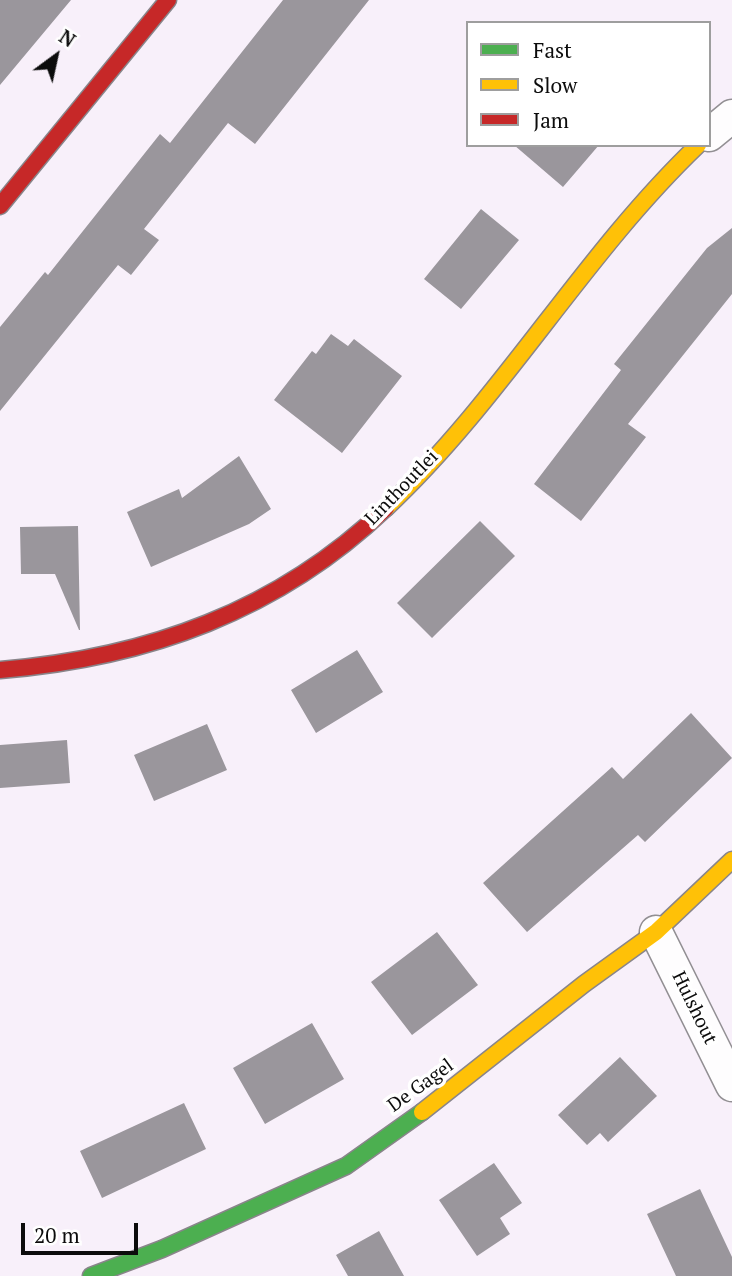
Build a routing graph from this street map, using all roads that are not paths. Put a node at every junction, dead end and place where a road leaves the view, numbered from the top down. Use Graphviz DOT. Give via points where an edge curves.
graph roads {
  1 [pos="168,0"];
  2 [pos="732,116"];
  3 [pos="711,133"];
  4 [pos="696,147"];
  5 [pos="0,206"];
  6 [pos="0,670"];
  7 [pos="732,860"];
  8 [pos="656,932"];
  9 [pos="732,1085"];
  10 [pos="91,1276"];
  1 -- 5 [label="street"];
  2 -- 3 [label="street"];
  4 -- 6 [label="street, Linthoutlei" via="632,215 411,485 358,534 298,579 237,612 166,641 104,658"];
  7 -- 8 [label="street, De Gagel"];
  8 -- 9 [label="street, Hulshout"];
  8 -- 10 [label="street, De Gagel" via="346,1167"];
}
